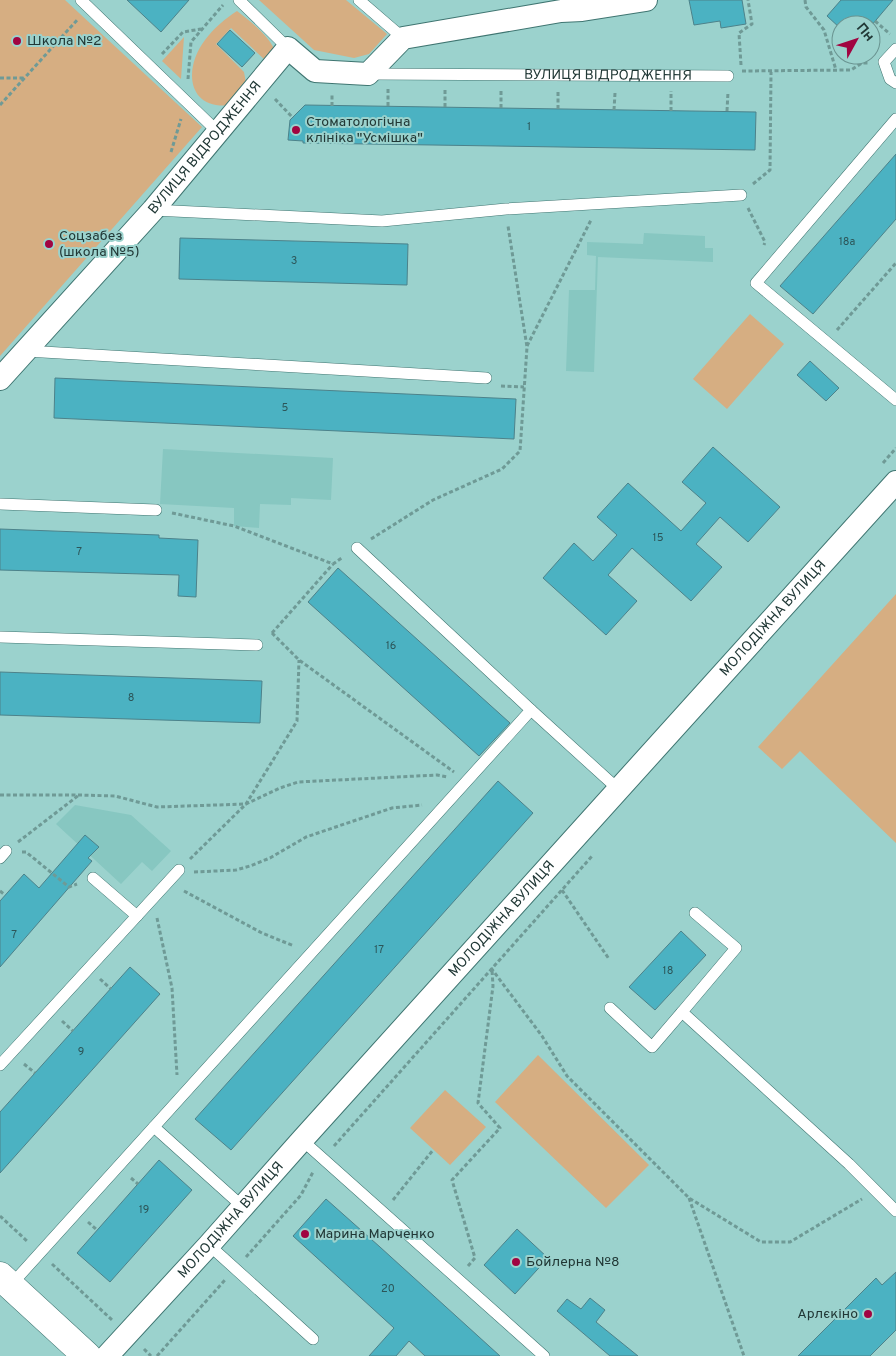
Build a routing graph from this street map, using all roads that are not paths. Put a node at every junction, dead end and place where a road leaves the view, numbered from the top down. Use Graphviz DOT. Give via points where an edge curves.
graph roads {
  1 [pos="239,0"];
  2 [pos="358,0"];
  3 [pos="646,0"];
  4 [pos="84,4"];
  5 [pos="555,6"];
  6 [pos="403,38"];
  7 [pos="288,48"];
  8 [pos="896,49"];
  9 [pos="368,74"];
  10 [pos="728,76"];
  11 [pos="896,83"];
  12 [pos="896,118"];
  13 [pos="218,132"];
  14 [pos="741,195"];
  15 [pos="154,210"];
  16 [pos="26,351"];
  17 [pos="486,378"];
  18 [pos="0,379"];
  19 [pos="896,400"];
  20 [pos="896,482"];
  21 [pos="0,504"];
  22 [pos="156,510"];
  23 [pos="357,548"];
  24 [pos="0,637"];
  25 [pos="257,645"];
  26 [pos="532,710"];
  27 [pos="618,789"];
  28 [pos="173,876"];
  29 [pos="93,878"];
  30 [pos="695,913"];
  31 [pos="137,916"];
  32 [pos="610,1008"];
  33 [pos="682,1012"];
  34 [pos="0,1065"];
  35 [pos="154,1127"];
  36 [pos="302,1140"];
  37 [pos="243,1207"];
  38 [pos="896,1210"];
  39 [pos="209,1244"];
  40 [pos="5,1281"];
  41 [pos="313,1339"];
  42 [pos="87,1356"];
  43 [pos="107,1356"];
  44 [pos="544,1356"];
  1 -- 7 [label="lane"];
  2 -- 6 [label="lane"];
  3 -- 5 [label="street" via="582,10"];
  4 -- 13 [label="lane"];
  5 -- 6 [label="street"];
  6 -- 9 [label="street"];
  7 -- 9 [label="street, ВУЛИЦЯ ВІДРОДЖЕННЯ" via="315,71"];
  7 -- 13 [label="street, ВУЛИЦЯ ВІДРОДЖЕННЯ"];
  8 -- 11 [label="lane" via="884,62 890,78"];
  9 -- 10 [label="lane, ВУЛИЦЯ ВІДРОДЖЕННЯ"];
  12 -- 19 [label="lane" via="756,283"];
  13 -- 15 [label="street, ВУЛИЦЯ ВІДРОДЖЕННЯ"];
  14 -- 15 [label="lane" via="506,209 382,221"];
  15 -- 16 [label="street, ВУЛИЦЯ ВІДРОДЖЕННЯ"];
  16 -- 17 [label="lane"];
  16 -- 18 [label="street, ВУЛИЦЯ ВІДРОДЖЕННЯ"];
  20 -- 27 [label="street, МОЛОДІЖНА ВУЛИЦЯ"];
  21 -- 22 [label="lane"];
  23 -- 26 [label="lane"];
  24 -- 25 [label="lane"];
  26 -- 27 [label="lane"];
  26 -- 35 [label="lane"];
  27 -- 36 [label="street, МОЛОДІЖНА ВУЛИЦЯ"];
  28 -- 31 [label="lane"];
  29 -- 31 [label="lane"];
  30 -- 33 [label="lane" via="736,948"];
  31 -- 34 [label="lane"];
  32 -- 33 [label="lane" via="652,1047"];
  33 -- 38 [label="lane"];
  35 -- 37 [label="lane"];
  35 -- 40 [label="lane" via="40,1253"];
  36 -- 37 [label="street, МОЛОДІЖНА ВУЛИЦЯ"];
  36 -- 44 [label="lane"];
  37 -- 39 [label="street, МОЛОДІЖНА ВУЛИЦЯ"];
  39 -- 41 [label="lane"];
  39 -- 43 [label="street, МОЛОДІЖНА ВУЛИЦЯ"];
  40 -- 42 [label="main road"];
}
